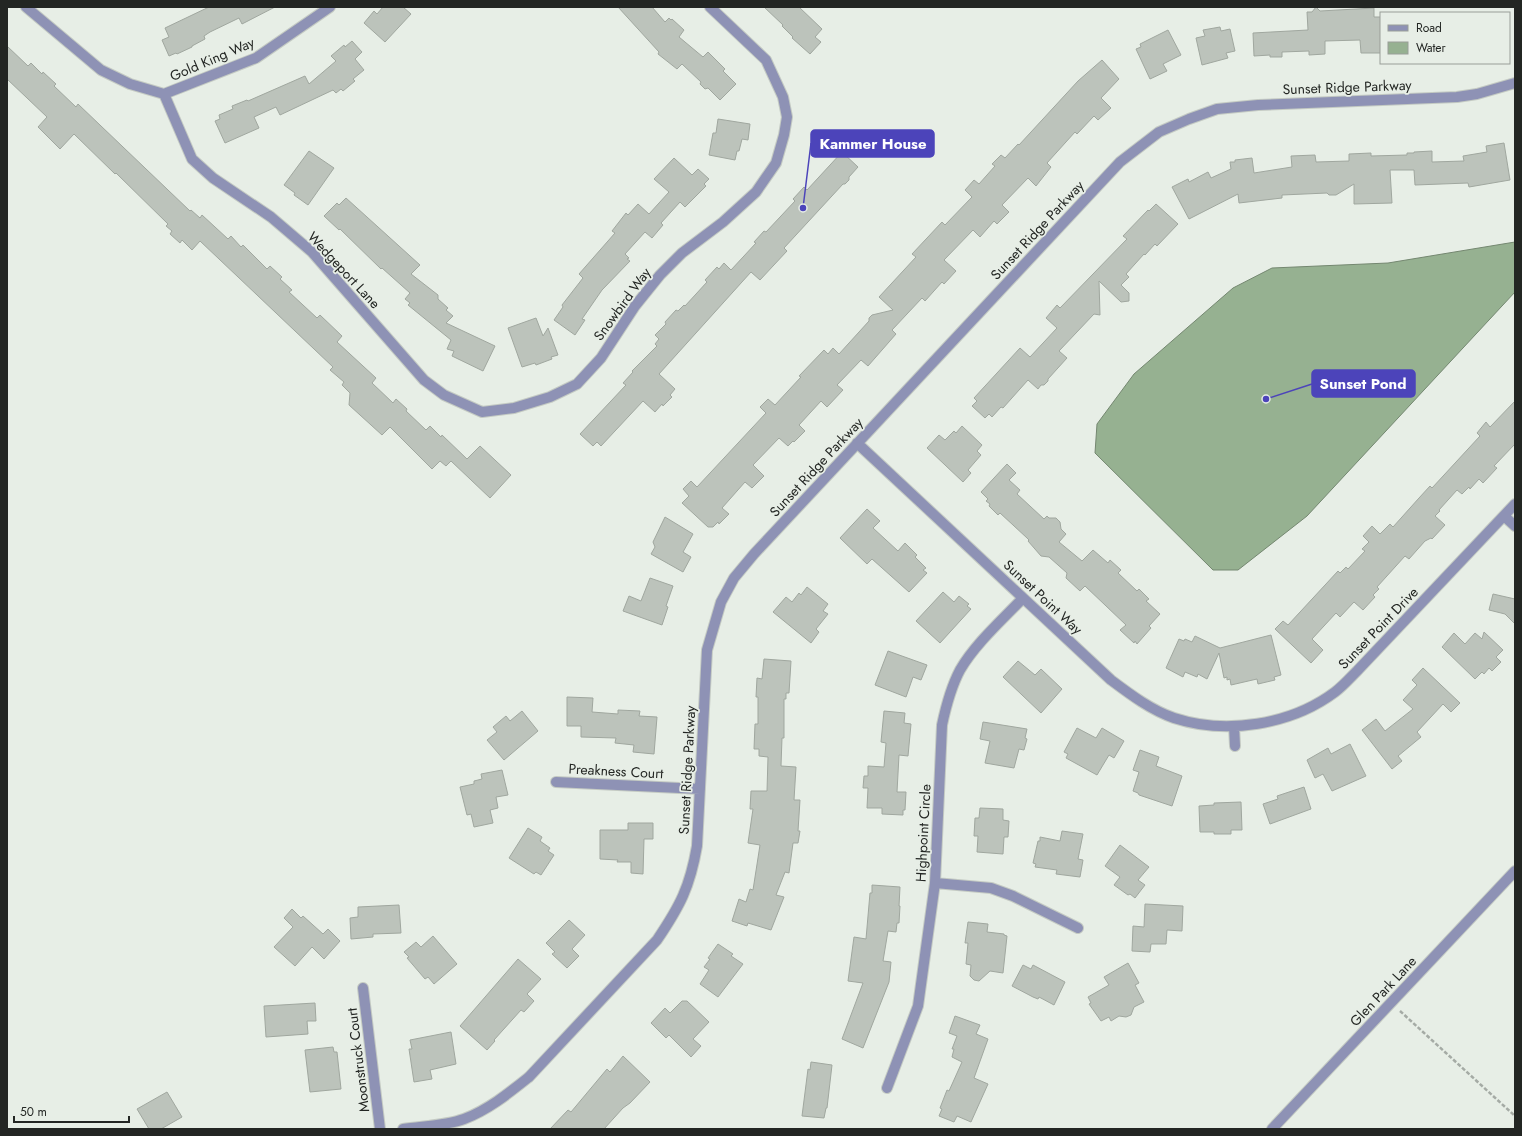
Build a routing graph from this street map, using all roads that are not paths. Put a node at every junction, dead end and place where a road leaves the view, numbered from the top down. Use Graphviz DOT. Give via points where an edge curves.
graph roads {
  1 [pos="26,7"];
  2 [pos="330,7"];
  3 [pos="710,7"];
  4 [pos="1515,84"];
  5 [pos="164,94"];
  6 [pos="514,408"];
  7 [pos="857,443"];
  8 [pos="1515,504"];
  9 [pos="1504,516"];
  10 [pos="1515,526"];
  11 [pos="1023,598"];
  12 [pos="1234,726"];
  13 [pos="1235,746"];
  14 [pos="556,782"];
  15 [pos="700,789"];
  16 [pos="1515,871"];
  17 [pos="935,883"];
  18 [pos="1078,928"];
  19 [pos="363,988"];
  20 [pos="887,1088"];
  21 [pos="380,1129"];
  22 [pos="403,1129"];
  23 [pos="1272,1129"];
  1 -- 5 [label="street" via="101,70 130,84"];
  2 -- 5 [label="street, Gold King Way" via="256,58"];
  3 -- 6 [label="street, Snowbird Way" via="766,60 783,97 787,117 776,163 756,192 723,222 682,253 660,275 635,306 601,358 577,384 550,397"];
  4 -- 7 [label="street, Sunset Ridge Parkway" via="1457,97 1217,109 1159,132 1120,162"];
  5 -- 6 [label="street, Wedgeport Lane" via="192,159 213,178 271,217 312,252 424,380 444,395 482,412"];
  7 -- 11 [label="street, Sunset Point Way"];
  7 -- 15 [label="street, Sunset Ridge Parkway" via="754,554 734,578 721,602 707,650"];
  8 -- 9 [label="street, Sunset Point Drive"];
  9 -- 10 [label="street"];
  9 -- 12 [label="street, Sunset Point Drive" via="1334,692 1289,716"];
  11 -- 12 [label="street, Sunset Point Way" via="1111,680 1152,708 1196,724"];
  11 -- 17 [label="street, Highpoint Circle" via="973,651 960,670 946,707 942,725"];
  12 -- 13 [label="street"];
  14 -- 15 [label="street, Preakness Court"];
  15 -- 22 [label="street, Sunset Ridge Parkway" via="693,869 680,904 657,940 529,1077 508,1094 463,1119"];
  16 -- 23 [label="street, Glen Park Lane"];
  17 -- 18 [label="street" via="991,888"];
  17 -- 20 [label="street, Highpoint Circle" via="918,1006"];
  19 -- 21 [label="street, Moonstruck Court"];
}
